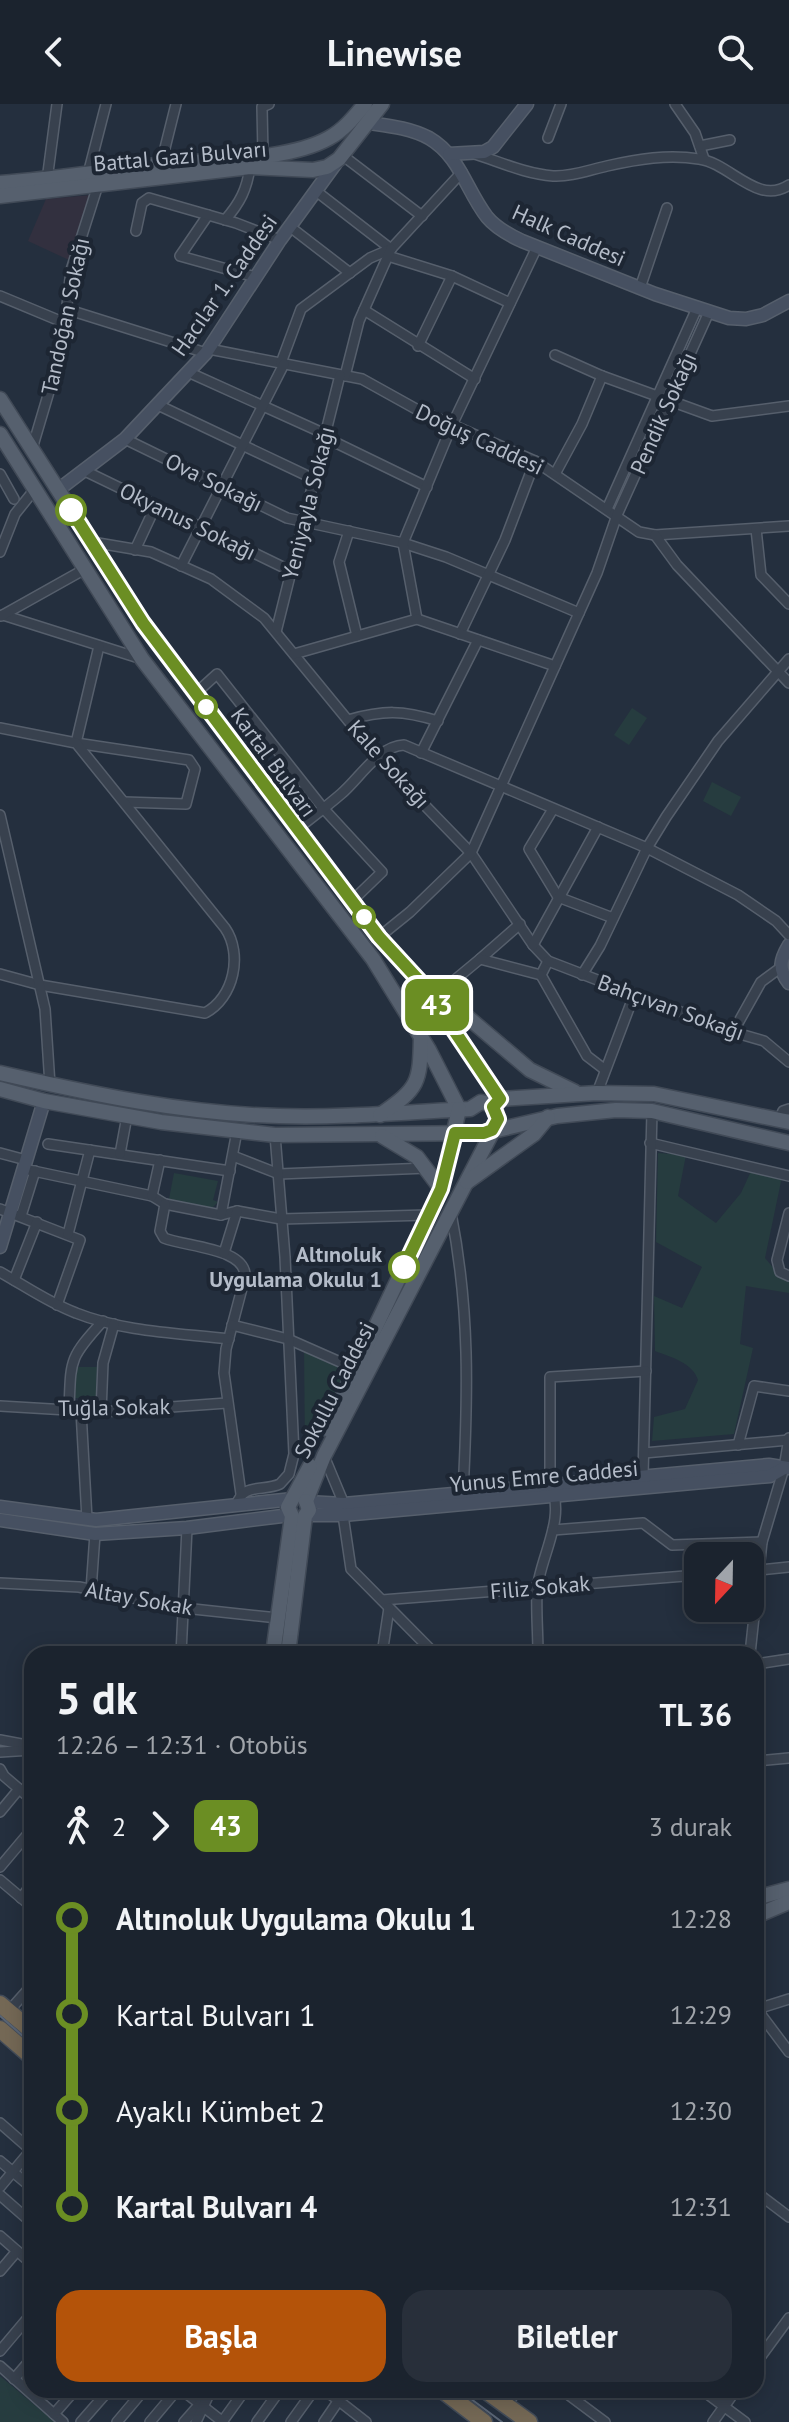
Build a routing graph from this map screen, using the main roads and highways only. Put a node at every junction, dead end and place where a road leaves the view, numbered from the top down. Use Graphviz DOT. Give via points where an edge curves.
graph roads {
  1 [pos="365,104"];
  2 [pos="382,104"];
  3 [pos="353,119"];
  4 [pos="369,123"];
  5 [pos="323,140"];
  6 [pos="308,170"];
  7 [pos="93,180"];
  8 [pos="0,183"];
  9 [pos="0,196"];
  10 [pos="0,399"];
  11 [pos="0,434"];
  12 [pos="425,987"];
  13 [pos="421,1037"];
  14 [pos="0,1073"];
  15 [pos="0,1089"];
  16 [pos="590,1094"];
  17 [pos="497,1103"];
  18 [pos="464,1109"];
  19 [pos="380,1115"];
  20 [pos="548,1117"];
  21 [pos="786,1117"];
  22 [pos="492,1130"];
  23 [pos="475,1131"];
  24 [pos="455,1133"];
  25 [pos="378,1134"];
  26 [pos="789,1143"];
  27 [pos="463,1184"];
  28 [pos="441,1189"];
  29 [pos="299,1508"];
  30 [pos="274,1646"];
  31 [pos="289,1646"];
  32 [pos="789,1889"];
  33 [pos="764,1896"];
  34 [pos="789,1902"];
  35 [pos="764,1913"];
  36 [pos="4,2008"];
  37 [pos="24,2024"];
  38 [pos="0,2029"];
  39 [pos="24,2050"];
  40 [pos="452,2398"];
  41 [pos="496,2398"];
  42 [pos="484,2422"];
  43 [pos="529,2422"];
  1 -- 3 [label="main road, Battal Gazi Bulvarı"];
  2 -- 4 [label="main road"];
  3 -- 4 [label="main road"];
  3 -- 5 [label="main road, Battal Gazi Bulvarı"];
  4 -- 6 [label="main road, Battal Gazi Bulvarı" via="340,157 327,167"];
  5 -- 6 [label="main road"];
  5 -- 7 [label="main road, Battal Gazi Bulvarı" via="263,155 161,164"];
  6 -- 7 [label="main road, Battal Gazi Bulvarı" via="250,167"];
  7 -- 8 [label="main road, Battal Gazi Bulvarı"];
  7 -- 9 [label="main road, Battal Gazi Bulvarı"];
  10 -- 12 [label="main road, Kartal Bulvarı" via="143,623 296,830"];
  11 -- 13 [label="main road, Kartal Bulvarı" via="142,659 373,959"];
  12 -- 16 [label="main road" via="530,1070"];
  12 -- 17 [label="main road, Kartal Bulvarı"];
  13 -- 18 [label="main road, Kartal Bulvarı"];
  13 -- 19 [label="main road" via="416,1084"];
  14 -- 19 [label="main road" via="163,1107 278,1116"];
  15 -- 25 [label="main road" via="127,1116 237,1131"];
  16 -- 17 [label="main road"];
  16 -- 21 [label="main road" via="654,1094"];
  17 -- 18 [label="main road"];
  17 -- 22 [label="main road"];
  18 -- 19 [label="main road"];
  18 -- 23 [label="main road"];
  18 -- 24 [label="main road, Sokullu Caddesi"];
  20 -- 22 [label="main road"];
  20 -- 26 [label="main road" via="652,1111"];
  20 -- 27 [label="main road" via="534,1134"];
  22 -- 23 [label="main road"];
  22 -- 27 [label="main road, Sokullu Caddesi"];
  23 -- 24 [label="main road"];
  24 -- 25 [label="main road"];
  24 -- 28 [label="main road, Sokullu Caddesi"];
  25 -- 28 [label="main road" via="408,1150"];
  27 -- 29 [label="main road, Sokullu Caddesi"];
  28 -- 29 [label="main road, Sokullu Caddesi" via="356,1369"];
  29 -- 30 [label="main road, Sokullu Caddesi"];
  29 -- 31 [label="main road, Sokullu Caddesi"];
  32 -- 33 [label="main road"];
  34 -- 35 [label="main road"];
  36 -- 37 [label="highway"];
  38 -- 39 [label="highway"];
  40 -- 42 [label="highway"];
  41 -- 43 [label="highway"];
}
